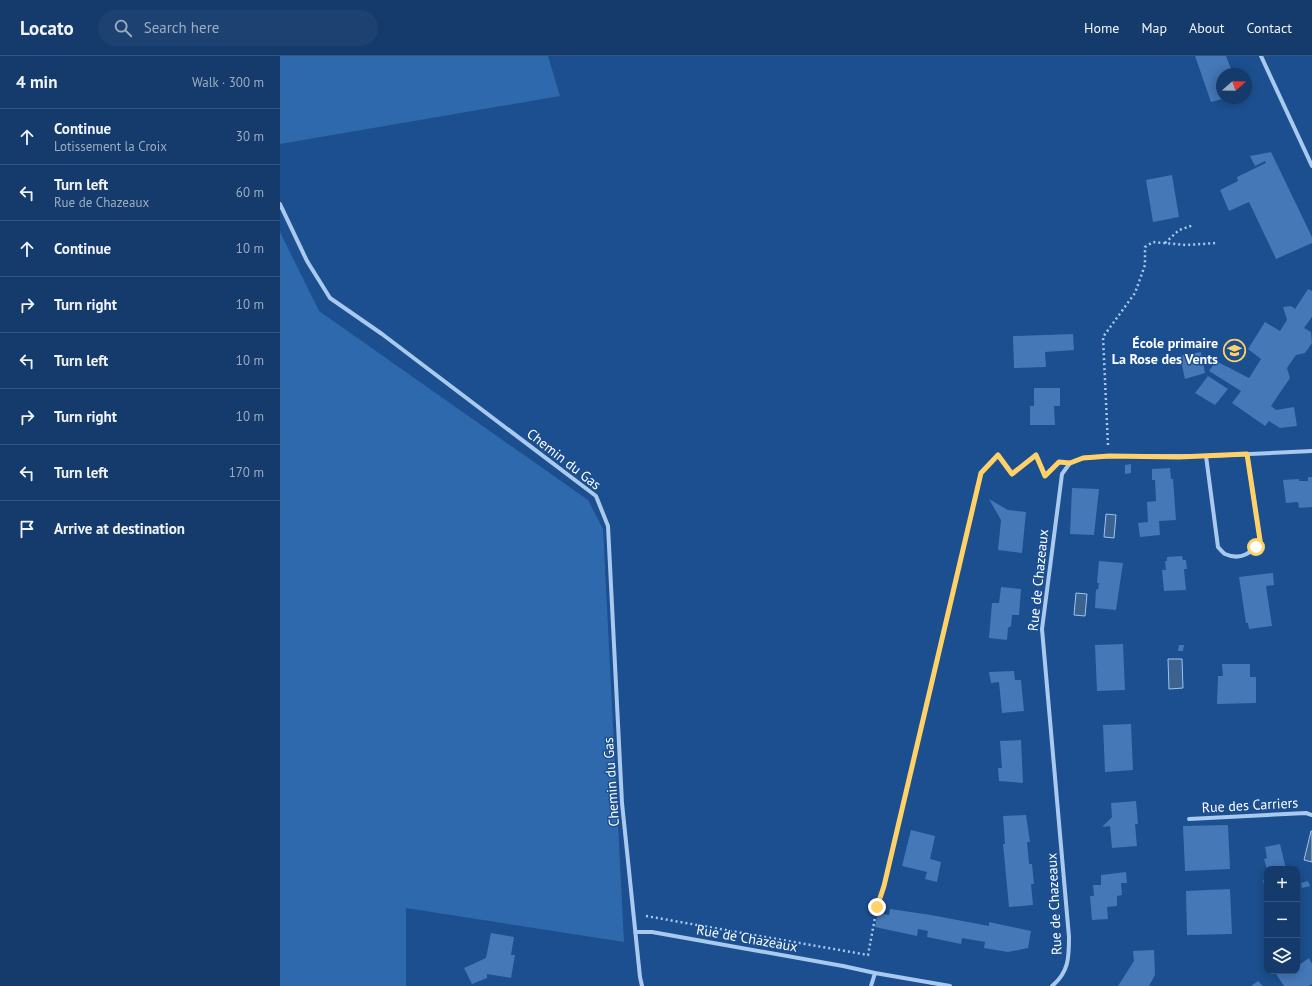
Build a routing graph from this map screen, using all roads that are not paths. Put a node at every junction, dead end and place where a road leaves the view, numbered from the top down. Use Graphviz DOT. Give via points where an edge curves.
graph roads {
  1 [pos="1261,56"];
  2 [pos="1312,166"];
  3 [pos="280,204"];
  4 [pos="1312,451"];
  5 [pos="1247,454"];
  6 [pos="1206,456"];
  7 [pos="1312,815"];
  8 [pos="1189,818"];
  9 [pos="635,932"];
  10 [pos="875,973"];
  11 [pos="642,986"];
  12 [pos="871,986"];
  13 [pos="950,986"];
  14 [pos="1052,986"];
  1 -- 2 [label="street"];
  3 -- 9 [label="street, Chemin du Gas" via="307,261 330,298 382,334 596,496 608,526 622,802"];
  4 -- 5 [label="street"];
  5 -- 6 [label="street"];
  5 -- 6 [label="street" via="1260,540 1249,554 1234,556 1224,554 1218,547"];
  6 -- 14 [label="street, Rue de Chazeaux" via="1083,458 1070,463 1062,474 1042,630 1069,937 1066,971"];
  7 -- 8 [label="street, Rue des Carriers" via="1306,813"];
  9 -- 10 [label="street, Rue de Chazeaux" via="652,932"];
  9 -- 11 [label="street, Chemin du Gas"];
  10 -- 12 [label="street"];
  10 -- 13 [label="street, Rue de Chazeaux"];
}
